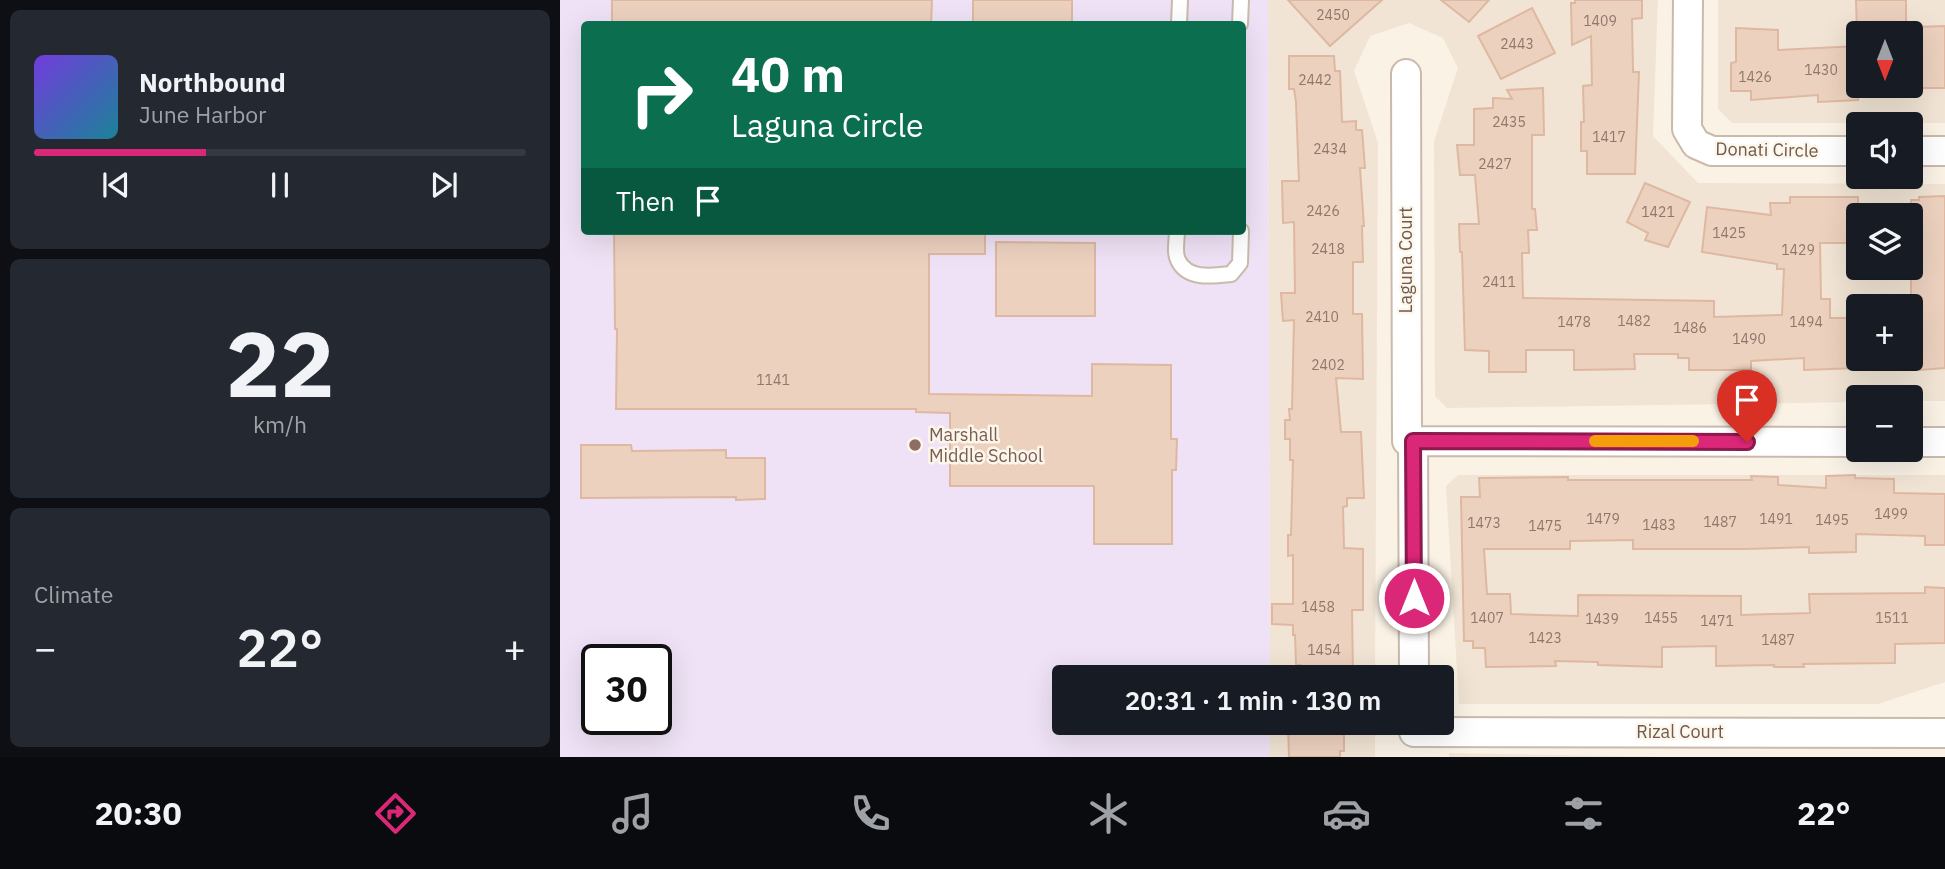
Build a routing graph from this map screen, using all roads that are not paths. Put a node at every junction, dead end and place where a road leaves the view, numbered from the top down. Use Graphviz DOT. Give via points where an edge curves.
graph roads {
  1 [pos="1180,0"];
  2 [pos="1241,0"];
  3 [pos="1688,0"];
  4 [pos="1180,21"];
  5 [pos="1240,21"];
  6 [pos="1406,74"];
  7 [pos="1846,151"];
  8 [pos="1923,151"];
  9 [pos="1945,151"];
  10 [pos="1177,235"];
  11 [pos="1241,235"];
  12 [pos="1413,441"];
  13 [pos="1846,442"];
  14 [pos="1923,442"];
  15 [pos="1945,442"];
  16 [pos="1414,665"];
  17 [pos="1945,733"];
  18 [pos="1414,737"];
  1 -- 4 [label="lane"];
  2 -- 5 [label="lane"];
  3 -- 7 [label="street, Donati Circle" via="1688,129 1696,144 1712,151"];
  6 -- 12 [label="street, Laguna Court" via="1407,441"];
  8 -- 9 [label="street"];
  10 -- 11 [label="lane" via="1177,258 1185,270 1198,275 1231,274 1240,263"];
  12 -- 13 [label="street"];
  12 -- 16 [label="street"];
  14 -- 15 [label="street"];
  17 -- 18 [label="street, Rizal Court"];
}
